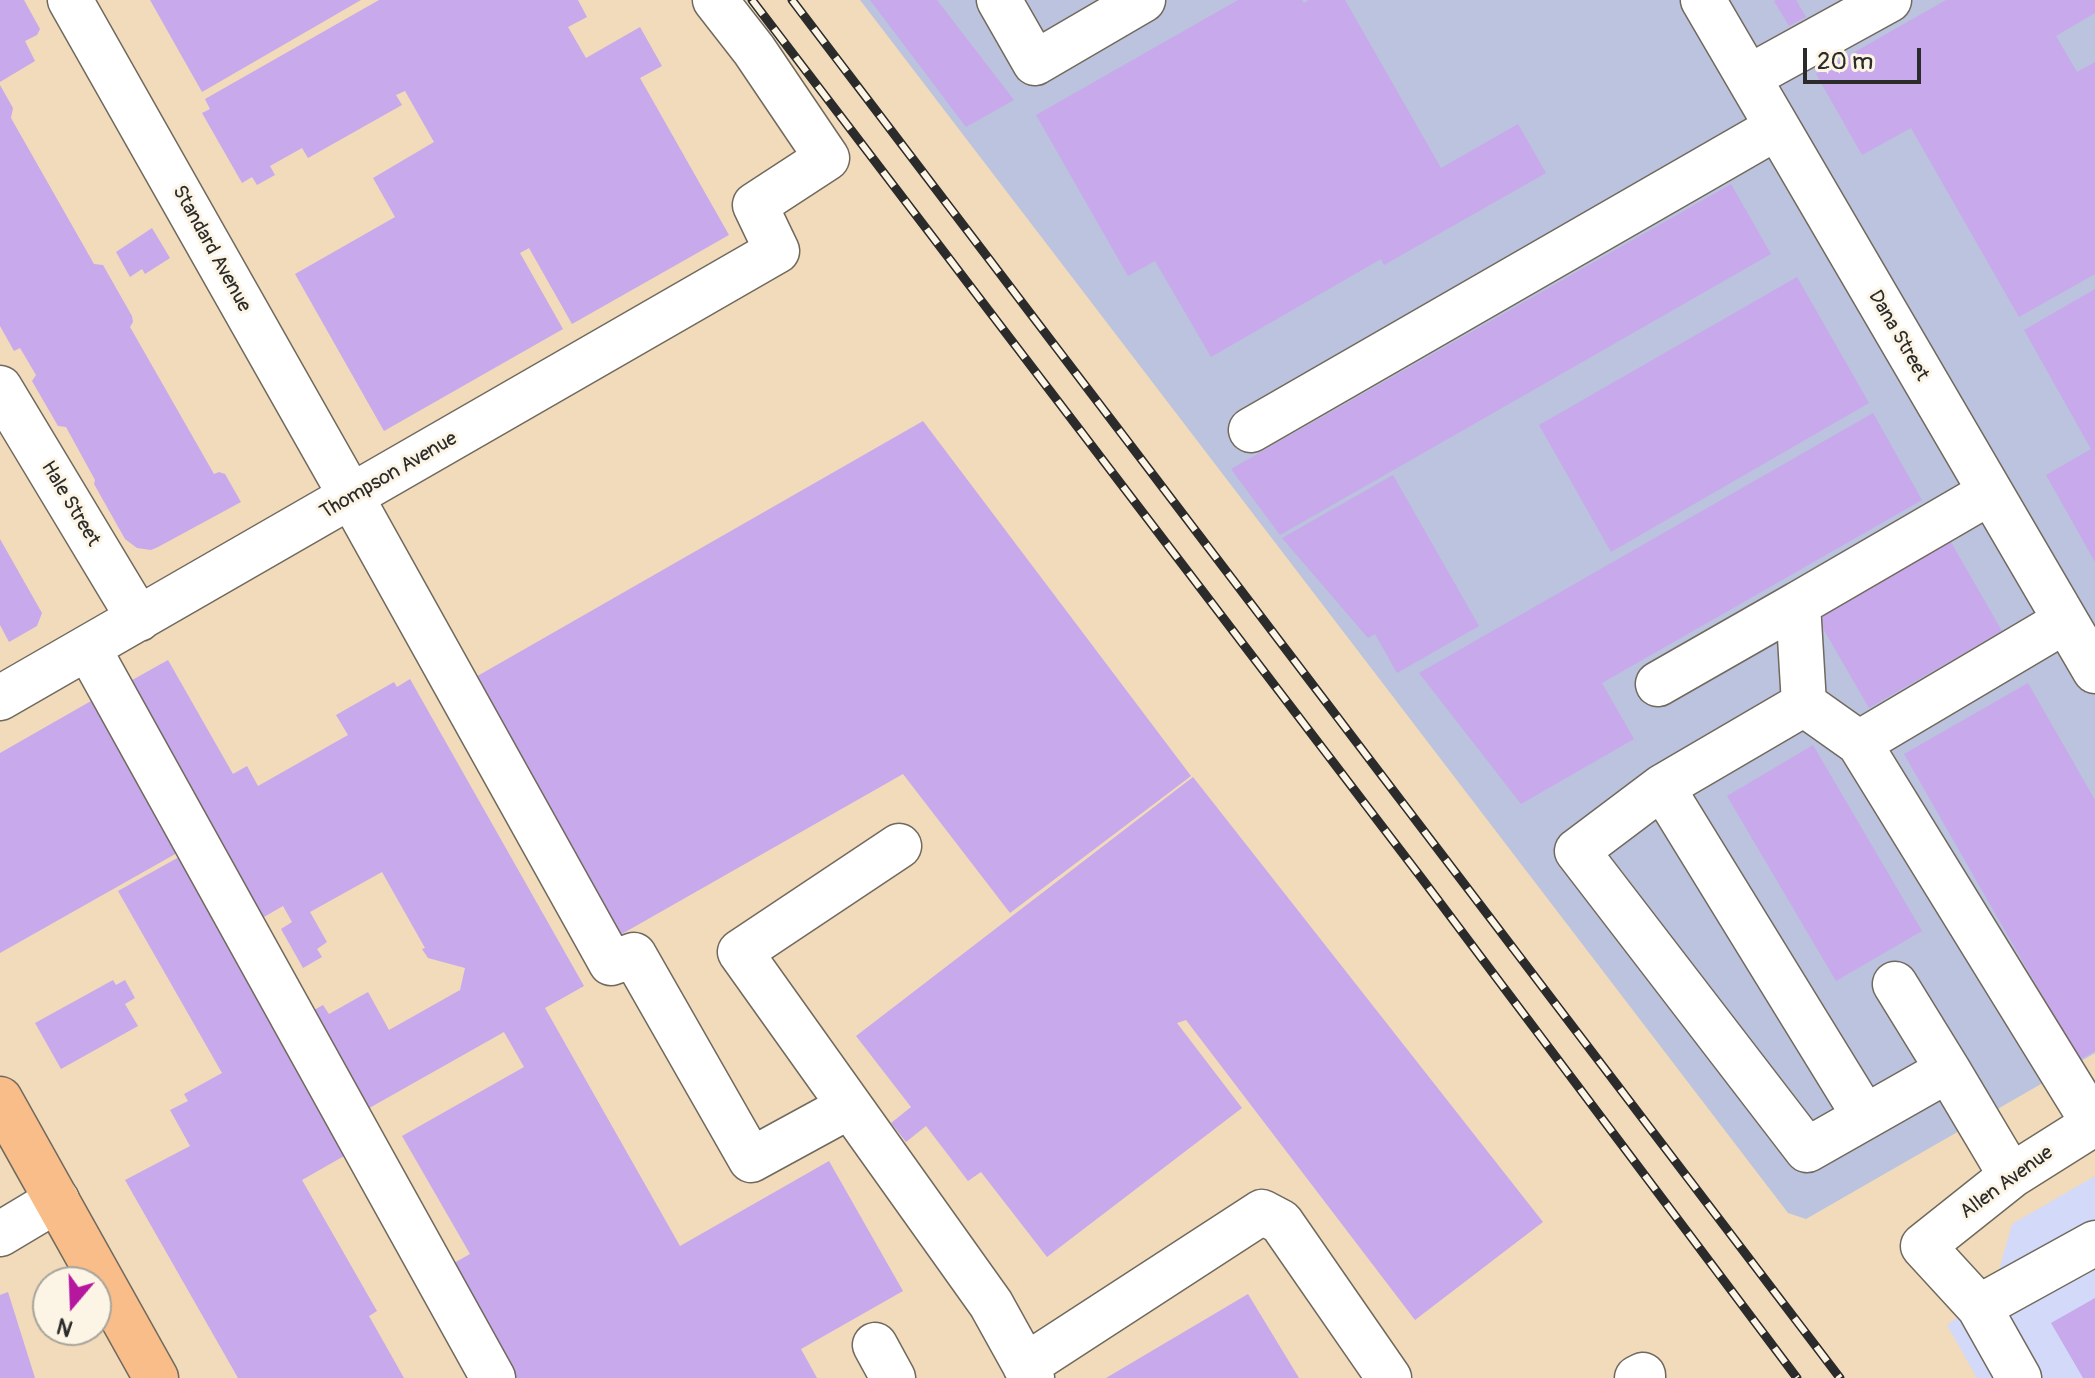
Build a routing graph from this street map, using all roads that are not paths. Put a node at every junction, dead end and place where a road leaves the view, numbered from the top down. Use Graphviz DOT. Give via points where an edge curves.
graph roads {
  1 [pos="70,0"];
  2 [pos="715,0"];
  3 [pos="999,0"];
  4 [pos="1143,0"];
  5 [pos="1703,0"];
  6 [pos="1889,0"];
  7 [pos="1749,77"];
  8 [pos="1776,128"];
  9 [pos="0,388"];
  10 [pos="1251,430"];
  11 [pos="1989,493"];
  12 [pos="352,498"];
  13 [pos="1798,604"];
  14 [pos="139,619"];
  15 [pos="2065,621"];
  16 [pos="88,648"];
  17 [pos="2095,671"];
  18 [pos="1658,684"];
  19 [pos="0,698"];
  20 [pos="1804,704"];
  21 [pos="1859,743"];
  22 [pos="1662,787"];
  23 [pos="899,846"];
  24 [pos="1895,984"];
  25 [pos="1948,1070"];
  26 [pos="0,1099"];
  27 [pos="850,1106"];
  28 [pos="1865,1117"];
  29 [pos="2094,1123"];
  30 [pos="2011,1176"];
  31 [pos="57,1200"];
  32 [pos="0,1234"];
  33 [pos="2095,1243"];
  34 [pos="1979,1307"];
  35 [pos="1029,1372"];
  36 [pos="156,1378"];
  37 [pos="493,1378"];
  38 [pos="1389,1378"];
  39 [pos="2019,1378"];
  1 -- 12 [label="street, Standard Avenue"];
  2 -- 12 [label="street, Thompson Avenue" via="827,158 755,205 777,251"];
  3 -- 4 [label="street" via="1035,63"];
  5 -- 7 [label="street, Dana Street"];
  6 -- 7 [label="street"];
  7 -- 8 [label="street, Dana Street"];
  8 -- 10 [label="street"];
  8 -- 11 [label="street, Dana Street"];
  9 -- 14 [label="street, Hale Street"];
  11 -- 13 [label="street"];
  11 -- 15 [label="street, Dana Street"];
  12 -- 14 [label="street, Thompson Avenue"];
  12 -- 27 [label="street, Standard Avenue" via="611,963 634,955 751,1160"];
  13 -- 18 [label="street"];
  13 -- 20 [label="street"];
  14 -- 16 [label="street, Thompson Avenue"];
  15 -- 17 [label="street, Dana Street"];
  15 -- 21 [label="street"];
  16 -- 19 [label="street, Thompson Avenue"];
  16 -- 37 [label="street"];
  20 -- 21 [label="street"];
  20 -- 22 [label="street"];
  21 -- 29 [label="street"];
  22 -- 28 [label="street"];
  22 -- 28 [label="street" via="1577,851 1807,1150"];
  23 -- 27 [label="street" via="740,952"];
  24 -- 25 [label="street"];
  25 -- 28 [label="street"];
  25 -- 30 [label="street"];
  26 -- 31 [label="main road"];
  27 -- 35 [label="street" via="991,1304"];
  29 -- 30 [label="street, Allen Avenue"];
  30 -- 34 [label="street, Allen Avenue" via="1923,1246"];
  31 -- 32 [label="street"];
  31 -- 36 [label="main road"];
  33 -- 34 [label="street"];
  34 -- 39 [label="street"];
  35 -- 38 [label="street" via="1262,1212 1281,1222"];
}
